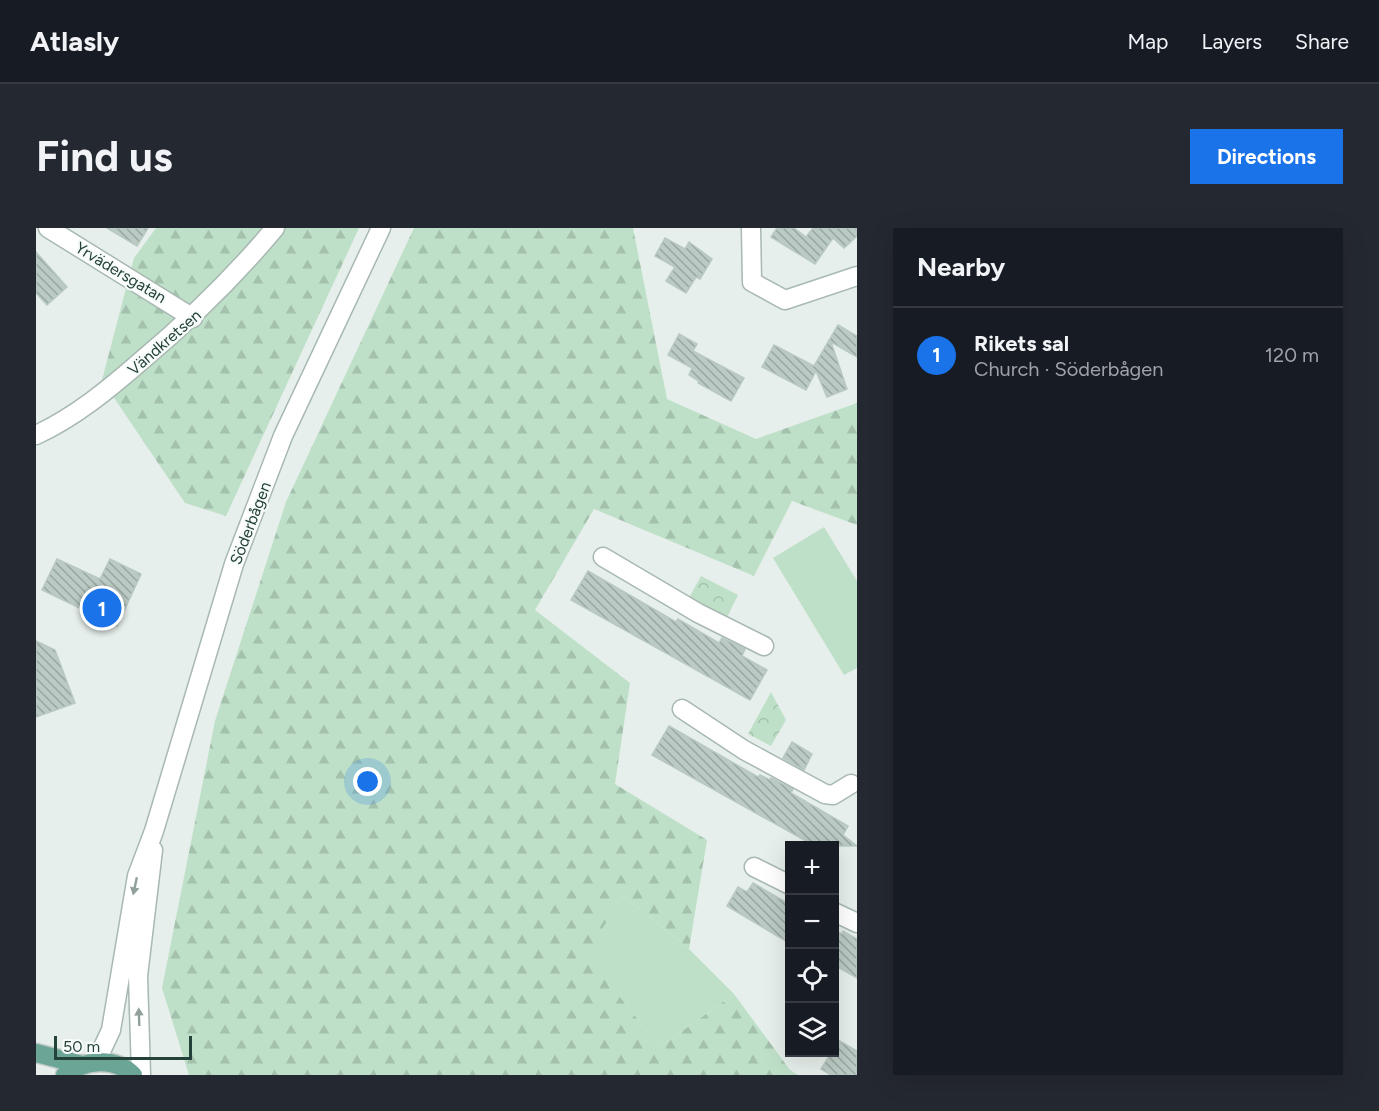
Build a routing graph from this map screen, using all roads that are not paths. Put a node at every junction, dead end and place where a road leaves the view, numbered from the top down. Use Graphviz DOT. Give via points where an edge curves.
graph roads {
  1 [pos="48,228"];
  2 [pos="274,228"];
  3 [pos="381,228"];
  4 [pos="751,228"];
  5 [pos="857,276"];
  6 [pos="193,318"];
  7 [pos="36,435"];
  8 [pos="603,557"];
  9 [pos="764,646"];
  10 [pos="682,710"];
  11 [pos="851,784"];
  12 [pos="154,831"];
  13 [pos="754,867"];
  14 [pos="785,883"];
  15 [pos="839,914"];
  16 [pos="857,923"];
  17 [pos="36,1053"];
  18 [pos="89,1063"];
  19 [pos="65,1075"];
  20 [pos="133,1075"];
  21 [pos="141,1075"];
  1 -- 6 [label="street, Yrvädersgatan"];
  2 -- 6 [label="street, Vändkretsen"];
  3 -- 12 [label="street, Söderbågen" via="283,436 234,564"];
  4 -- 5 [label="street" via="752,282 785,300"];
  6 -- 7 [label="street, Vändkretsen" via="118,381 58,425"];
  8 -- 9 [label="street" via="698,613"];
  10 -- 11 [label="street" via="744,750 825,794 833,795"];
  12 -- 18 [label="street, Söderbågen, one-way" via="137,876 111,1030"];
  21 -- 12 [label="street, Söderbågen, one-way" via="138,976"];
  13 -- 14 [label="street"];
  15 -- 16 [label="street"];
  17 -- 18 [label="main road"];
  18 -- 19 [label="main road"];
  18 -- 20 [label="main road" via="114,1064"];
}
